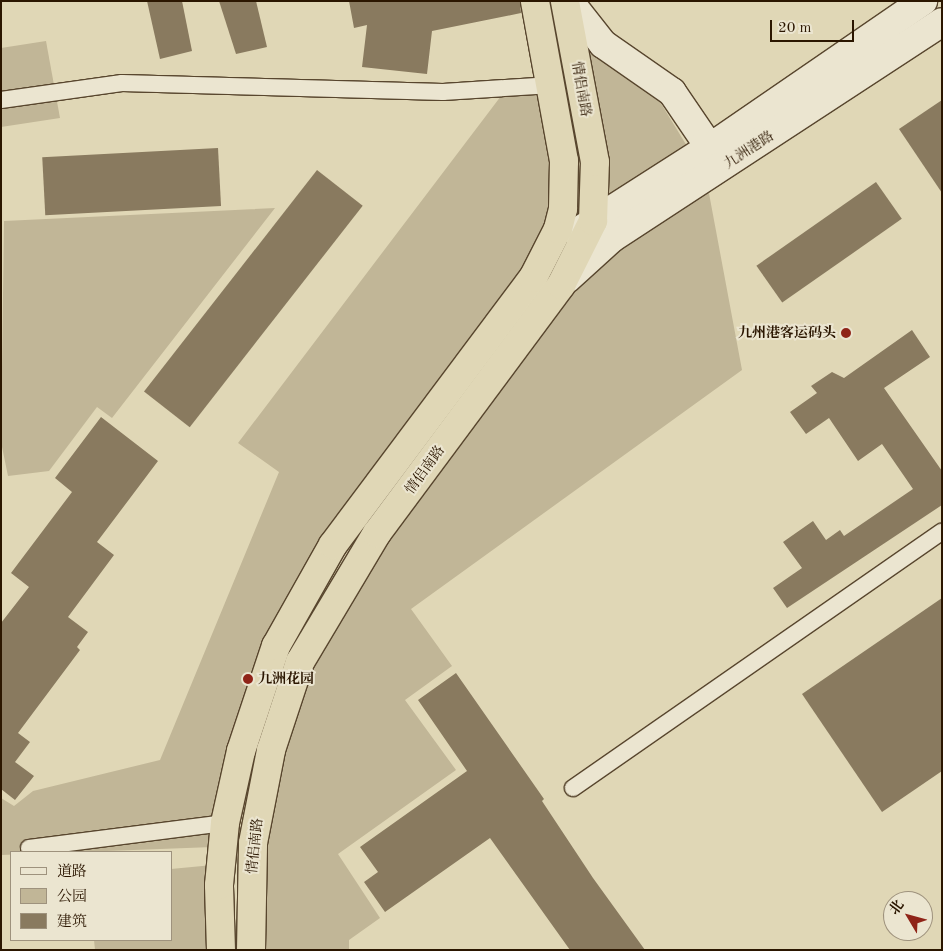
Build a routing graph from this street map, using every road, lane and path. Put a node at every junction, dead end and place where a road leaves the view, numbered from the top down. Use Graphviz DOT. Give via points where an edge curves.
graph roads {
  1 [pos="535,1"];
  2 [pos="565,1"];
  3 [pos="569,1"];
  4 [pos="923,1"];
  5 [pos="942,22"];
  6 [pos="552,84"];
  7 [pos="1,100"];
  8 [pos="718,142"];
  9 [pos="593,221"];
  10 [pos="549,252"];
  11 [pos="561,285"];
  12 [pos="942,532"];
  13 [pos="573,788"];
  14 [pos="226,823"];
  15 [pos="29,848"];
  16 [pos="221,950"];
  17 [pos="251,950"];
  1 -- 6 [label="highway, 情侣南路"];
  2 -- 9 [label="highway, 情侣南路" via="595,162"];
  3 -- 8 [label="street" via="603,44 672,92 706,142"];
  4 -- 8 [label="street, 九洲港路"];
  5 -- 11 [label="street, 九洲港路" via="612,238"];
  6 -- 7 [label="lane" via="443,92 122,83"];
  6 -- 10 [label="highway, 情侣南路" via="564,185 562,209"];
  8 -- 9 [label="street, 九洲港路"];
  9 -- 10 [label="street, 九洲港路"];
  9 -- 11 [label="highway, 情侣南路"];
  10 -- 14 [label="highway, 情侣南路" via="333,545 300,598 258,693"];
  11 -- 17 [label="highway, 情侣南路" via="377,534 300,662 271,750 253,843"];
  12 -- 13 [label="lane"];
  14 -- 15 [label="lane"];
  14 -- 16 [label="highway, 情侣南路" via="219,885"];
}
